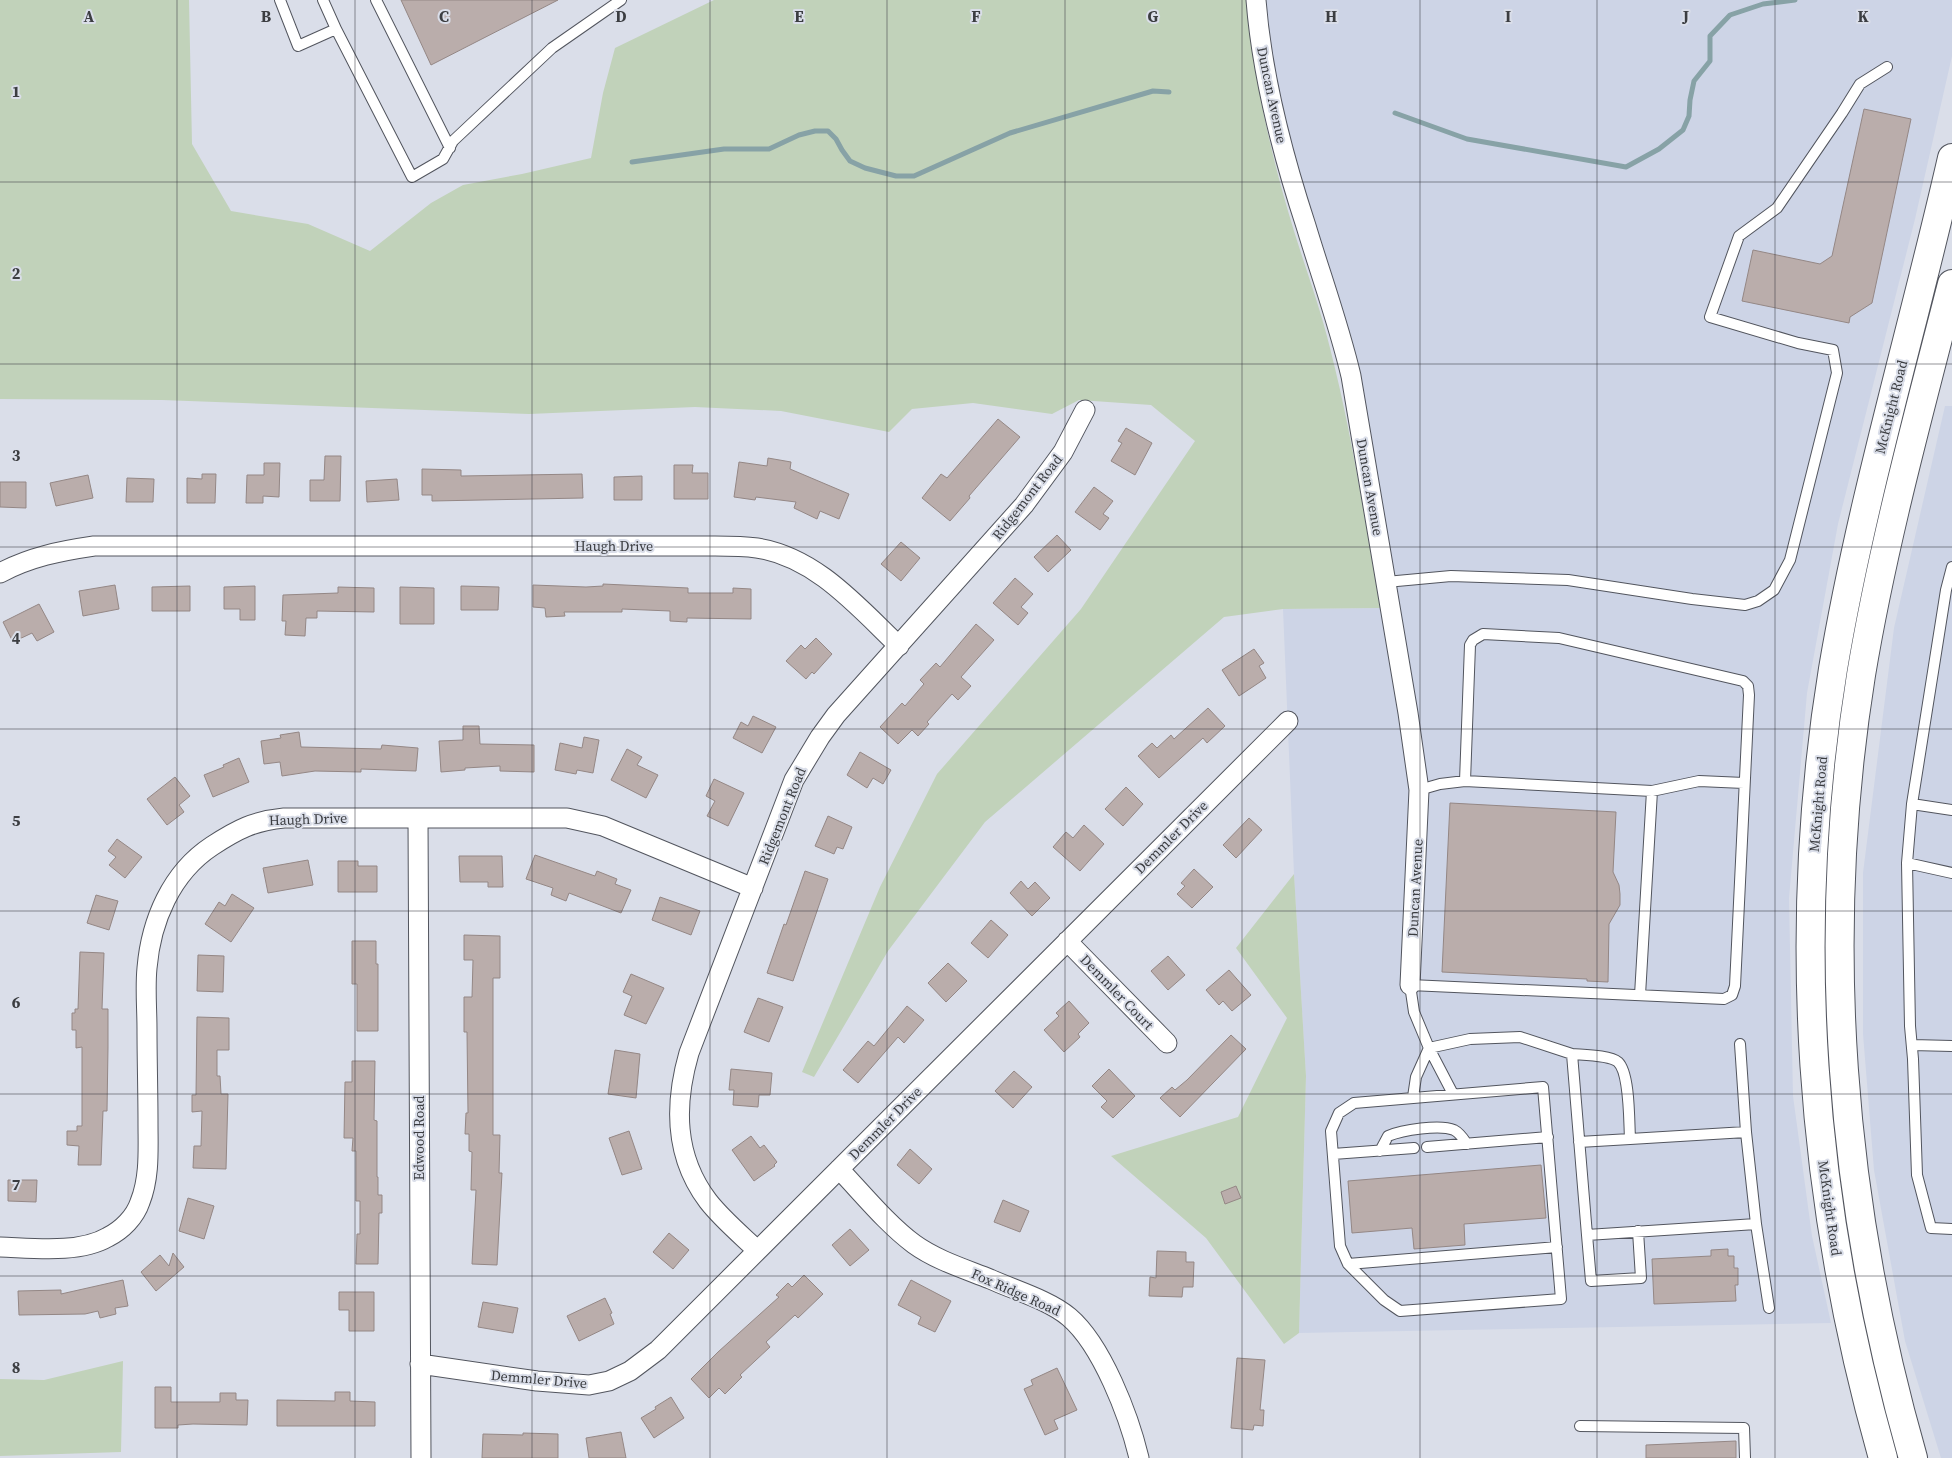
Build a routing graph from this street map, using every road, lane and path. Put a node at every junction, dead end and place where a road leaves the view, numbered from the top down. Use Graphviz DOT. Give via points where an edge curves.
graph roads {
  1 [pos="280,0"];
  2 [pos="323,0"];
  3 [pos="376,0"];
  4 [pos="621,0"];
  5 [pos="1256,0"];
  6 [pos="336,29"];
  7 [pos="1887,67"];
  8 [pos="450,148"];
  9 [pos="1952,158"];
  10 [pos="1952,284"];
  11 [pos="1085,410"];
  12 [pos="1952,567"];
  13 [pos="0,573"];
  14 [pos="1386,582"];
  15 [pos="1949,590"];
  16 [pos="899,646"];
  17 [pos="1288,721"];
  18 [pos="1465,781"];
  19 [pos="1744,782"];
  20 [pos="1419,790"];
  21 [pos="1652,791"];
  22 [pos="1912,804"];
  23 [pos="1952,810"];
  24 [pos="418,818"];
  25 [pos="1907,863"];
  26 [pos="1952,873"];
  27 [pos="753,888"];
  28 [pos="1067,941"];
  29 [pos="1410,985"];
  30 [pos="1640,996"];
  31 [pos="1167,1043"];
  32 [pos="1740,1044"];
  33 [pos="1912,1045"];
  34 [pos="1952,1046"];
  35 [pos="1429,1048"];
  36 [pos="1572,1054"];
  37 [pos="1453,1094"];
  38 [pos="1413,1097"];
  39 [pos="1746,1132"];
  40 [pos="1548,1137"];
  41 [pos="1630,1138"];
  42 [pos="1579,1142"];
  43 [pos="1467,1144"];
  44 [pos="1427,1147"];
  45 [pos="1414,1148"];
  46 [pos="1380,1151"];
  47 [pos="1332,1154"];
  48 [pos="839,1169"];
  49 [pos="1756,1224"];
  50 [pos="1952,1230"];
  51 [pos="1638,1231"];
  52 [pos="1587,1235"];
  53 [pos="0,1247"];
  54 [pos="1557,1247"];
  55 [pos="757,1250"];
  56 [pos="1348,1264"];
  57 [pos="1769,1308"];
  58 [pos="420,1364"];
  59 [pos="1580,1426"];
  60 [pos="420,1458"];
  61 [pos="1139,1458"];
  62 [pos="1745,1458"];
  63 [pos="1883,1458"];
  64 [pos="1912,1458"];
  1 -- 6 [label="lane" via="298,46"];
  2 -- 6 [label="lane"];
  3 -- 8 [label="lane"];
  4 -- 8 [label="lane" via="552,48"];
  5 -- 14 [label="street, Duncan Avenue" via="1273,109 1351,376"];
  6 -- 8 [label="lane" via="412,177 443,159"];
  7 -- 14 [label="lane" via="1860,84 1777,208 1739,236 1710,317 1833,350 1837,373 1790,560 1774,590 1758,602 1745,606 1568,580 1451,576"];
  9 -- 63 [label="highway, McKnight Road" via="1844,608 1825,728 1814,839 1811,1007 1824,1172 1847,1314"];
  10 -- 64 [label="highway, McKnight Road" via="1870,623 1849,767 1842,841 1838,951 1841,1043 1853,1169 1867,1267"];
  11 -- 16 [label="street, Ridgemont Road" via="1063,452 1024,505"];
  12 -- 15 [label="lane"];
  13 -- 16 [label="street, Haugh Drive" via="46,554 94,546 758,548 794,560 826,578"];
  14 -- 20 [label="street, Duncan Avenue"];
  15 -- 22 [label="lane"];
  16 -- 27 [label="street, Ridgemont Road" via="836,715 806,759 794,780"];
  17 -- 28 [label="street, Demmler Drive"];
  18 -- 19 [label="lane" via="1470,645 1482,634 1559,638 1743,682 1748,686 1749,695"];
  18 -- 20 [label="lane"];
  18 -- 21 [label="lane"];
  19 -- 21 [label="lane" via="1699,782"];
  19 -- 30 [label="lane" via="1734,992 1724,999"];
  20 -- 29 [label="street, Duncan Avenue"];
  21 -- 30 [label="lane"];
  22 -- 23 [label="lane"];
  22 -- 25 [label="lane"];
  24 -- 27 [label="street, Haugh Drive" via="567,818 602,826"];
  24 -- 53 [label="street, Haugh Drive" via="293,817 262,820 201,853 166,898 149,950 148,1160 140,1203 123,1226 107,1238 92,1243 58,1248"];
  24 -- 58 [label="street, Edwood Road"];
  25 -- 26 [label="lane"];
  25 -- 33 [label="lane"];
  27 -- 55 [label="street, Ridgemont Road" via="689,1053 682,1079 679,1119 681,1140 698,1186 721,1215"];
  28 -- 31 [label="street, Demmler Court"];
  28 -- 48 [label="street, Demmler Drive"];
  29 -- 30 [label="lane"];
  29 -- 35 [label="lane" via="1414,1012"];
  32 -- 39 [label="lane"];
  33 -- 34 [label="lane"];
  33 -- 50 [label="lane" via="1917,1175 1931,1228"];
  35 -- 36 [label="lane" via="1470,1039 1520,1036"];
  35 -- 37 [label="lane"];
  35 -- 38 [label="lane" via="1416,1077"];
  36 -- 41 [label="lane" via="1608,1058 1618,1063 1625,1076"];
  36 -- 42 [label="lane"];
  37 -- 38 [label="lane"];
  37 -- 40 [label="lane" via="1544,1087"];
  38 -- 47 [label="lane" via="1354,1103 1338,1113 1331,1131"];
  39 -- 41 [label="lane"];
  39 -- 49 [label="lane"];
  40 -- 43 [label="lane"];
  40 -- 54 [label="lane"];
  41 -- 42 [label="lane"];
  42 -- 52 [label="lane"];
  43 -- 44 [label="lane"];
  43 -- 46 [label="lane" via="1460,1133 1444,1128 1398,1132 1388,1136"];
  45 -- 46 [label="lane"];
  46 -- 47 [label="lane"];
  47 -- 56 [label="lane" via="1340,1246"];
  48 -- 55 [label="street, Demmler Drive"];
  48 -- 61 [label="street, Fox Ridge Road" via="915,1244 1068,1316 1093,1344 1103,1362 1122,1405"];
  49 -- 51 [label="lane"];
  49 -- 57 [label="lane"];
  51 -- 52 [label="lane"];
  51 -- 52 [label="lane" via="1641,1278 1591,1281"];
  54 -- 56 [label="lane"];
  54 -- 56 [label="lane" via="1561,1299 1400,1311 1384,1300"];
  55 -- 58 [label="street, Demmler Drive" via="658,1350 630,1371 609,1381 589,1385 563,1384"];
  58 -- 60 [label="street, Edwood Road"];
  59 -- 62 [label="lane" via="1744,1428"];
}
